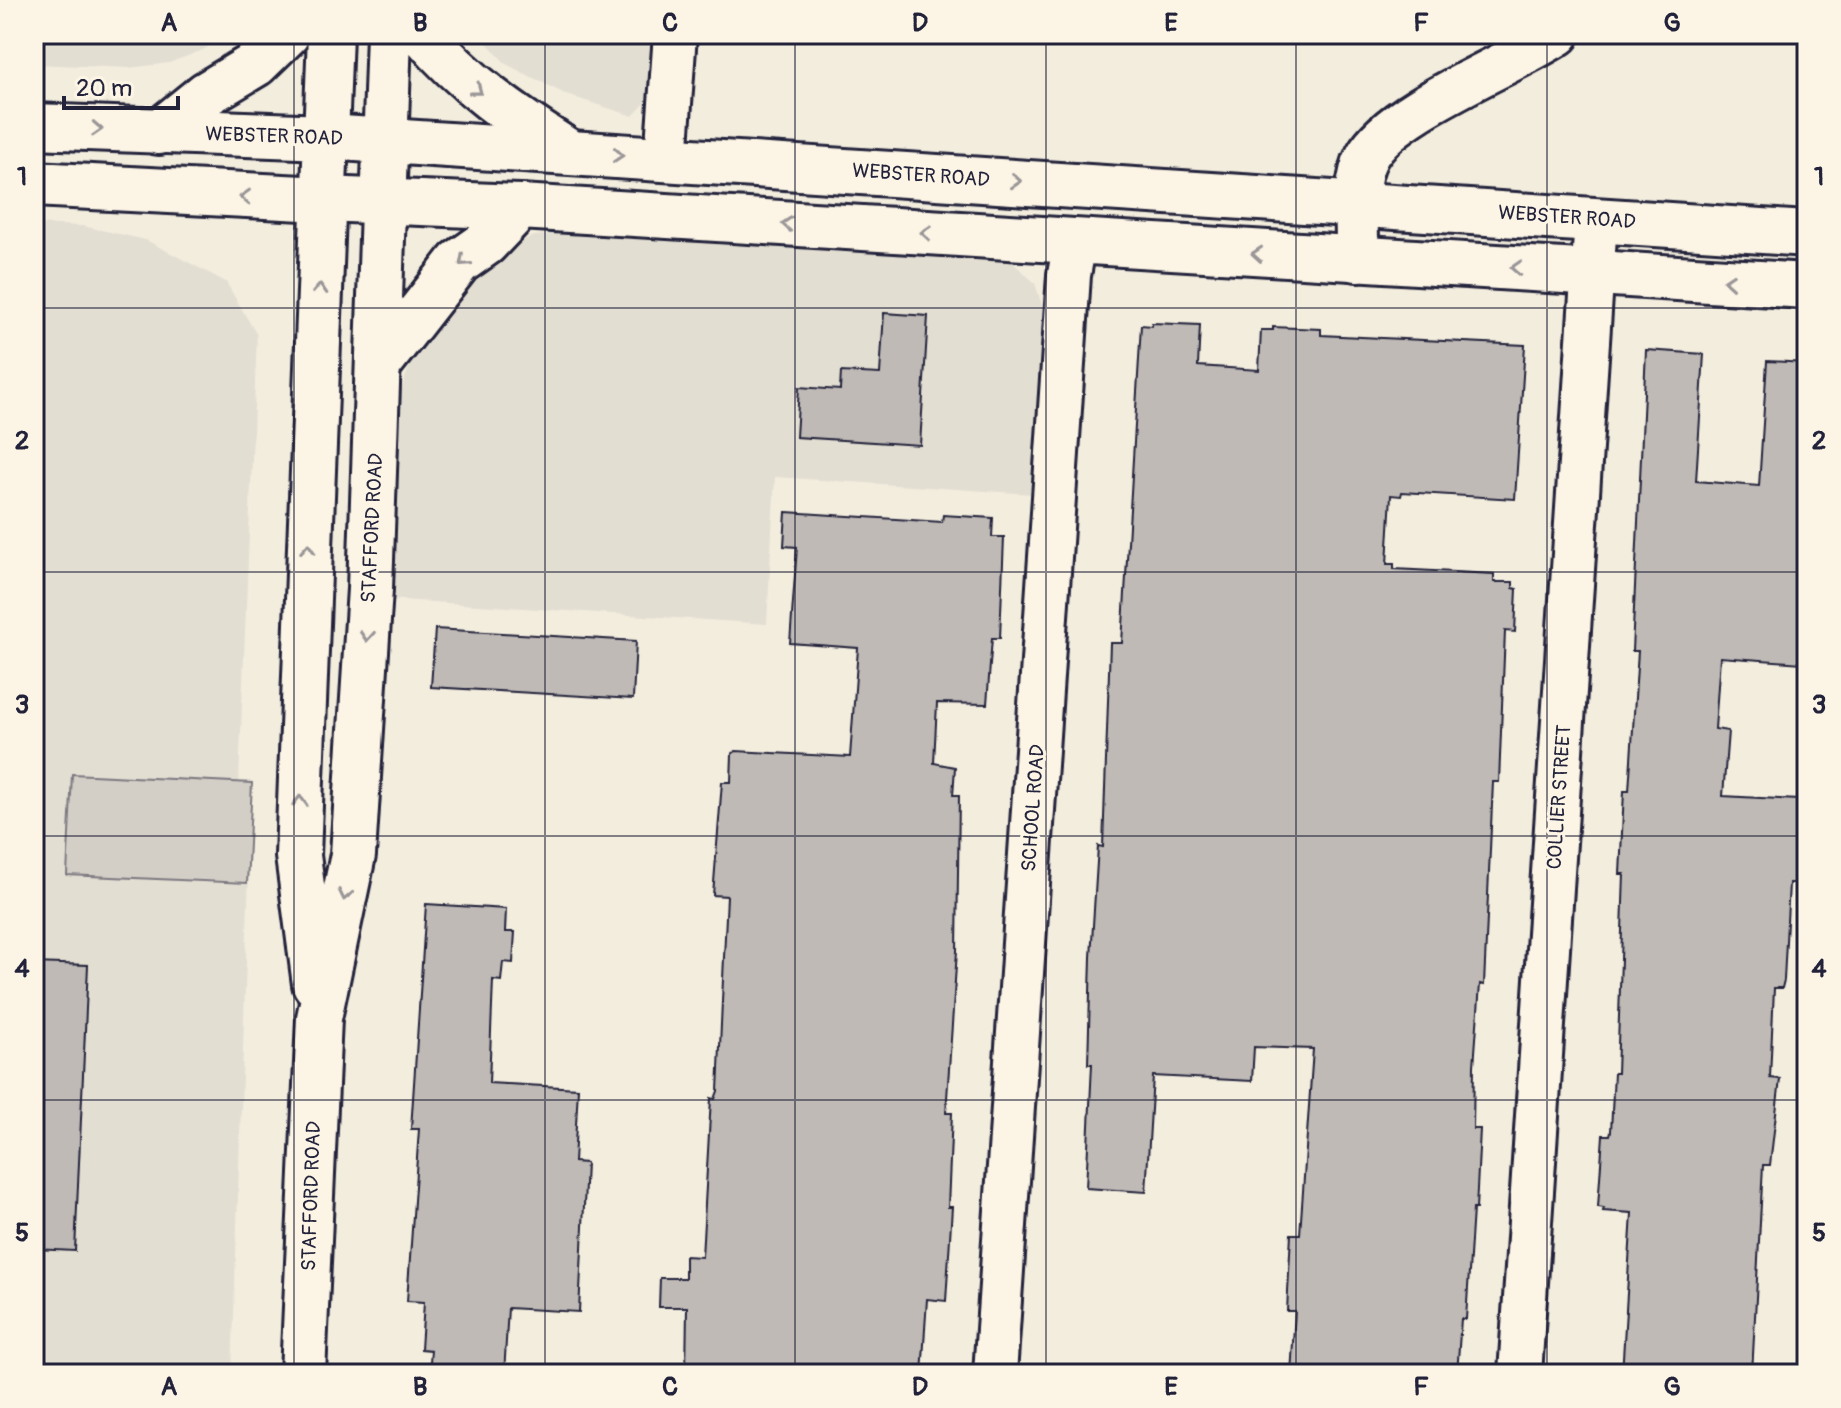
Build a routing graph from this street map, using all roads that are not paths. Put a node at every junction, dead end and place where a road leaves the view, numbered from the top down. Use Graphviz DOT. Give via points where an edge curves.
graph roads {
  1 [pos="287,34"];
  2 [pos="330,34"];
  3 [pos="389,34"];
  4 [pos="423,34"];
  5 [pos="675,34"];
  6 [pos="1558,34"];
  7 [pos="34,126"];
  8 [pos="159,132"];
  9 [pos="326,137"];
  10 [pos="386,141"];
  11 [pos="569,152"];
  12 [pos="666,159"];
  13 [pos="34,184"];
  14 [pos="323,199"];
  15 [pos="384,201"];
  16 [pos="1359,203"];
  17 [pos="520,207"];
  18 [pos="1596,220"];
  19 [pos="1807,234"];
  20 [pos="1075,242"];
  21 [pos="1357,260"];
  22 [pos="1594,272"];
  23 [pos="1807,286"];
  24 [pos="380,363"];
  25 [pos="319,1018"];
  26 [pos="303,1374"];
  27 [pos="995,1374"];
  28 [pos="1520,1374"];
  1 -- 8 [label="main road" via="256,64 206,94"];
  2 -- 9 [label="main road, STAFFORD ROAD"];
  3 -- 10 [label="main road, STAFFORD ROAD"];
  4 -- 11 [label="main road, one-way" via="467,82"];
  5 -- 12 [label="street"];
  6 -- 16 [label="street" via="1393,129 1367,156"];
  7 -- 8 [label="main road, WEBSTER ROAD, one-way"];
  8 -- 9 [label="main road, WEBSTER ROAD"];
  9 -- 10 [label="main road, WEBSTER ROAD"];
  9 -- 14 [label="main road, STAFFORD ROAD"];
  10 -- 11 [label="main road, WEBSTER ROAD"];
  10 -- 15 [label="main road, STAFFORD ROAD"];
  11 -- 12 [label="main road, WEBSTER ROAD, one-way"];
  12 -- 16 [label="main road, WEBSTER ROAD, one-way"];
  14 -- 13 [label="main road, one-way"];
  14 -- 15 [label="main road"];
  25 -- 14 [label="main road, STAFFORD ROAD, one-way" via="298,856"];
  15 -- 17 [label="main road"];
  15 -- 24 [label="main road, STAFFORD ROAD"];
  16 -- 18 [label="main road, WEBSTER ROAD"];
  16 -- 21 [label="street"];
  20 -- 17 [label="main road, one-way"];
  17 -- 24 [label="main road, one-way" via="459,262"];
  18 -- 19 [label="main road, WEBSTER ROAD"];
  18 -- 22 [label="street, COLLIER STREET"];
  21 -- 20 [label="main road, one-way"];
  20 -- 27 [label="street, SCHOOL ROAD"];
  22 -- 21 [label="main road, one-way"];
  23 -- 22 [label="main road, one-way"];
  22 -- 28 [label="street, COLLIER STREET"];
  24 -- 25 [label="main road, STAFFORD ROAD, one-way" via="353,855"];
  25 -- 26 [label="main road, STAFFORD ROAD"];
}
